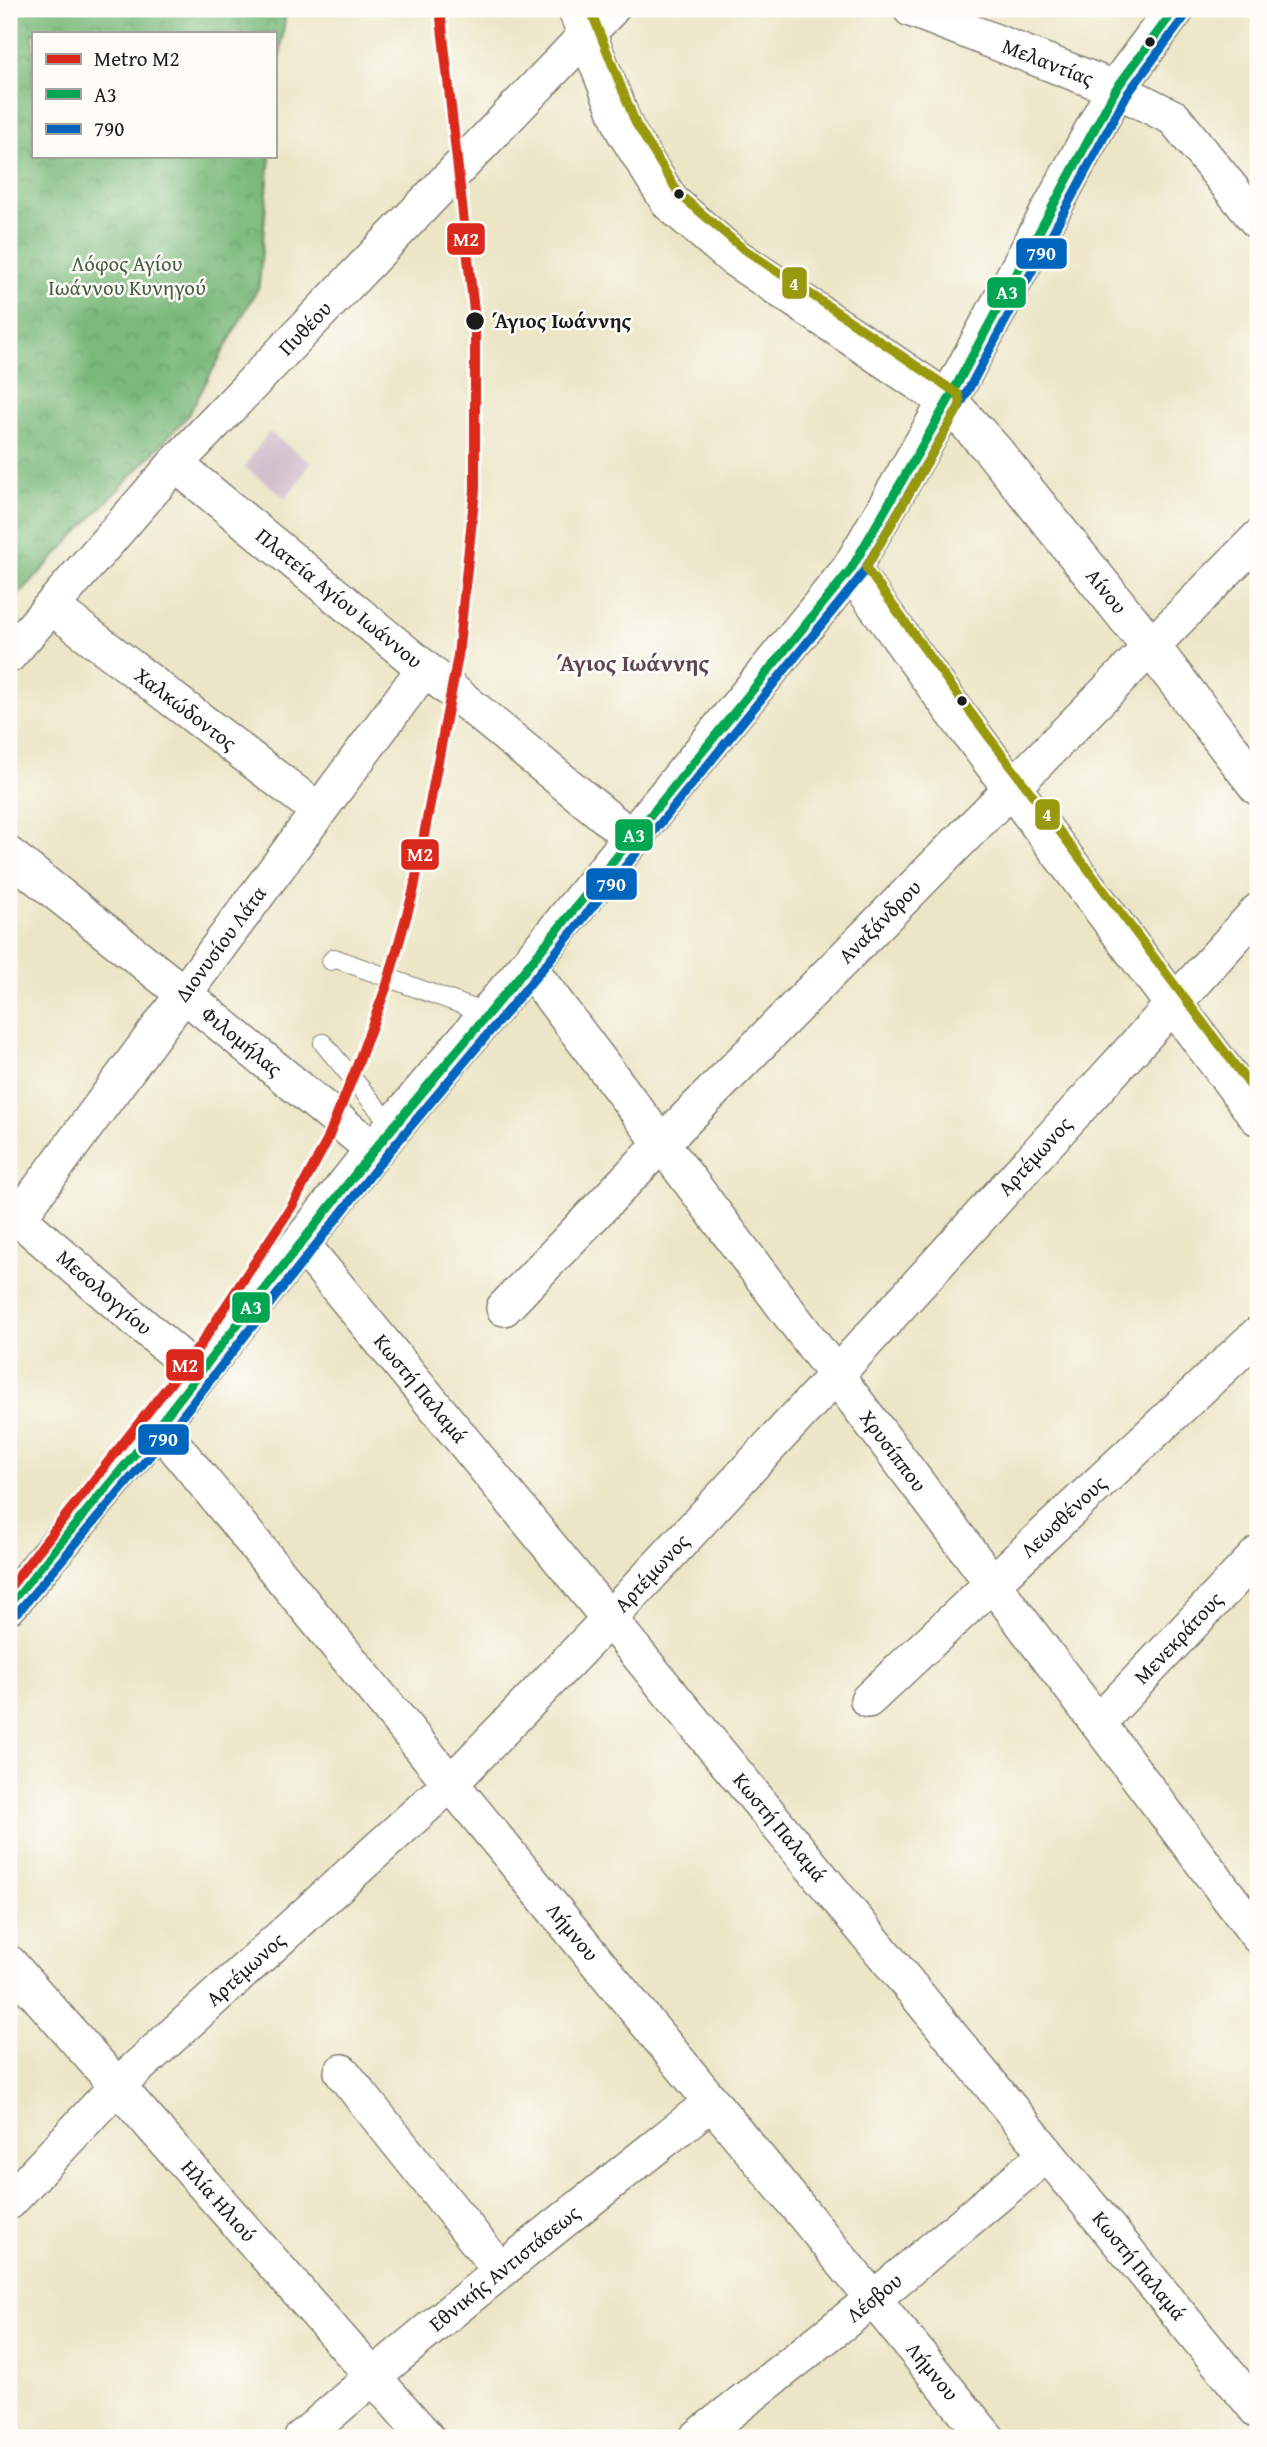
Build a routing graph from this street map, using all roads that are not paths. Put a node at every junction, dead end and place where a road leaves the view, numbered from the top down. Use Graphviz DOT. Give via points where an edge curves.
graph roads {
  1 [pos="911,9"];
  2 [pos="1175,9"];
  3 [pos="591,18"];
  4 [pos="1116,89"];
  5 [pos="1258,222"];
  6 [pos="948,401"];
  7 [pos="175,464"];
  8 [pos="1258,538"];
  9 [pos="851,569"];
  10 [pos="51,607"];
  11 [pos="1151,647"];
  12 [pos="9,655"];
  13 [pos="424,669"];
  14 [pos="1013,786"];
  15 [pos="1258,786"];
  16 [pos="319,811"];
  17 [pos="632,838"];
  18 [pos="9,856"];
  19 [pos="1258,911"];
  20 [pos="331,961"];
  21 [pos="528,966"];
  22 [pos="184,994"];
  23 [pos="1174,1003"];
  24 [pos="488,1014"];
  25 [pos="323,1043"];
  26 [pos="1258,1116"];
  27 [pos="383,1139"];
  28 [pos="662,1143"];
  29 [pos="14,1214"];
  30 [pos="302,1244"];
  31 [pos="504,1308"];
  32 [pos="1258,1334"];
  33 [pos="200,1374"];
  34 [pos="836,1374"];
  35 [pos="158,1426"];
  36 [pos="1255,1567"];
  37 [pos="992,1583"];
  38 [pos="9,1604"];
  39 [pos="609,1619"];
  40 [pos="868,1700"];
  41 [pos="1098,1723"];
  42 [pos="451,1783"];
  43 [pos="1258,1936"];
  44 [pos="9,1963"];
  45 [pos="342,2072"];
  46 [pos="117,2086"];
  47 [pos="712,2102"];
  48 [pos="1047,2154"];
  49 [pos="9,2202"];
  50 [pos="500,2270"];
  51 [pos="873,2299"];
  52 [pos="372,2376"];
  53 [pos="1258,2411"];
  54 [pos="302,2438"];
  55 [pos="427,2438"];
  56 [pos="697,2438"];
  57 [pos="987,2438"];
  1 -- 4 [label="street, Μελαντίας"];
  2 -- 4 [label="main road"];
  3 -- 6 [label="main road, Αίνου" via="625,130 670,202 734,257"];
  3 -- 7 [label="street, Πυθέου"];
  4 -- 5 [label="street, Μελαντίας" via="1174,118"];
  4 -- 6 [label="main road"];
  6 -- 9 [label="main road"];
  6 -- 11 [label="main road, Αίνου"];
  7 -- 10 [label="street, Πυθέου"];
  7 -- 13 [label="street, Πλατεία Αγίου Ιωάννου"];
  8 -- 11 [label="street, Αναξάνδρου"];
  9 -- 14 [label="main road"];
  9 -- 17 [label="main road"];
  10 -- 12 [label="street, Πυθέου"];
  10 -- 16 [label="street, Χαλκώδοντος"];
  11 -- 14 [label="street, Αναξάνδρου"];
  11 -- 15 [label="main road, Αίνου"];
  13 -- 16 [label="street, Διονυσίου Λάτα"];
  13 -- 17 [label="street, Πλατεία Αγίου Ιωάννου"];
  14 -- 23 [label="main road"];
  14 -- 28 [label="street, Αναξάνδρου"];
  16 -- 22 [label="street, Διονυσίου Λάτα"];
  17 -- 21 [label="main road"];
  18 -- 22 [label="street, Φιλομήλας"];
  19 -- 23 [label="street, Αρτέμωνος"];
  20 -- 24 [label="lane" via="334,958"];
  21 -- 24 [label="main road"];
  21 -- 28 [label="street, Χρυσίππου"];
  22 -- 27 [label="street, Φιλομήλας"];
  22 -- 29 [label="street, Διονυσίου Λάτα"];
  23 -- 26 [label="main road"];
  23 -- 34 [label="street, Αρτέμωνος"];
  24 -- 27 [label="main road"];
  25 -- 27 [label="lane"];
  27 -- 30 [label="main road"];
  28 -- 31 [label="street, Αναξάνδρου"];
  28 -- 34 [label="street, Χρυσίππου"];
  29 -- 33 [label="street, Μεσολογγίου"];
  30 -- 33 [label="main road"];
  30 -- 39 [label="street, Κωστή Παλαμά"];
  32 -- 37 [label="street, Λεωσθένους"];
  33 -- 35 [label="main road"];
  34 -- 37 [label="street, Χρυσίππου"];
  34 -- 39 [label="street, Αρτέμωνος"];
  35 -- 38 [label="main road"];
  35 -- 42 [label="street, Λήμνου"];
  36 -- 41 [label="street, Μενεκράτους"];
  37 -- 40 [label="street, Λεωσθένους"];
  37 -- 41 [label="street, Χρυσίππου"];
  39 -- 42 [label="street, Αρτέμωνος"];
  39 -- 48 [label="street, Κωστή Παλαμά"];
  41 -- 43 [label="street, Χρυσίππου"];
  42 -- 46 [label="street, Αρτέμωνος"];
  42 -- 47 [label="street, Λήμνου"];
  44 -- 46 [label="street, Ηλία Ηλιού"];
  45 -- 50 [label="street"];
  46 -- 49 [label="street, Αρτέμωνος"];
  46 -- 52 [label="street, Ηλία Ηλιού"];
  47 -- 50 [label="street, Εθνικής Αντιστάσεως"];
  47 -- 51 [label="street, Λήμνου"];
  48 -- 51 [label="street, Λέσβου"];
  48 -- 53 [label="street, Κωστή Παλαμά"];
  50 -- 52 [label="street, Εθνικής Αντιστάσεως"];
  51 -- 56 [label="street, Λέσβου"];
  51 -- 57 [label="street, Λήμνου"];
  52 -- 54 [label="street, Εθνικής Αντιστάσεως"];
  52 -- 55 [label="street, Ηλία Ηλιού"];
}
